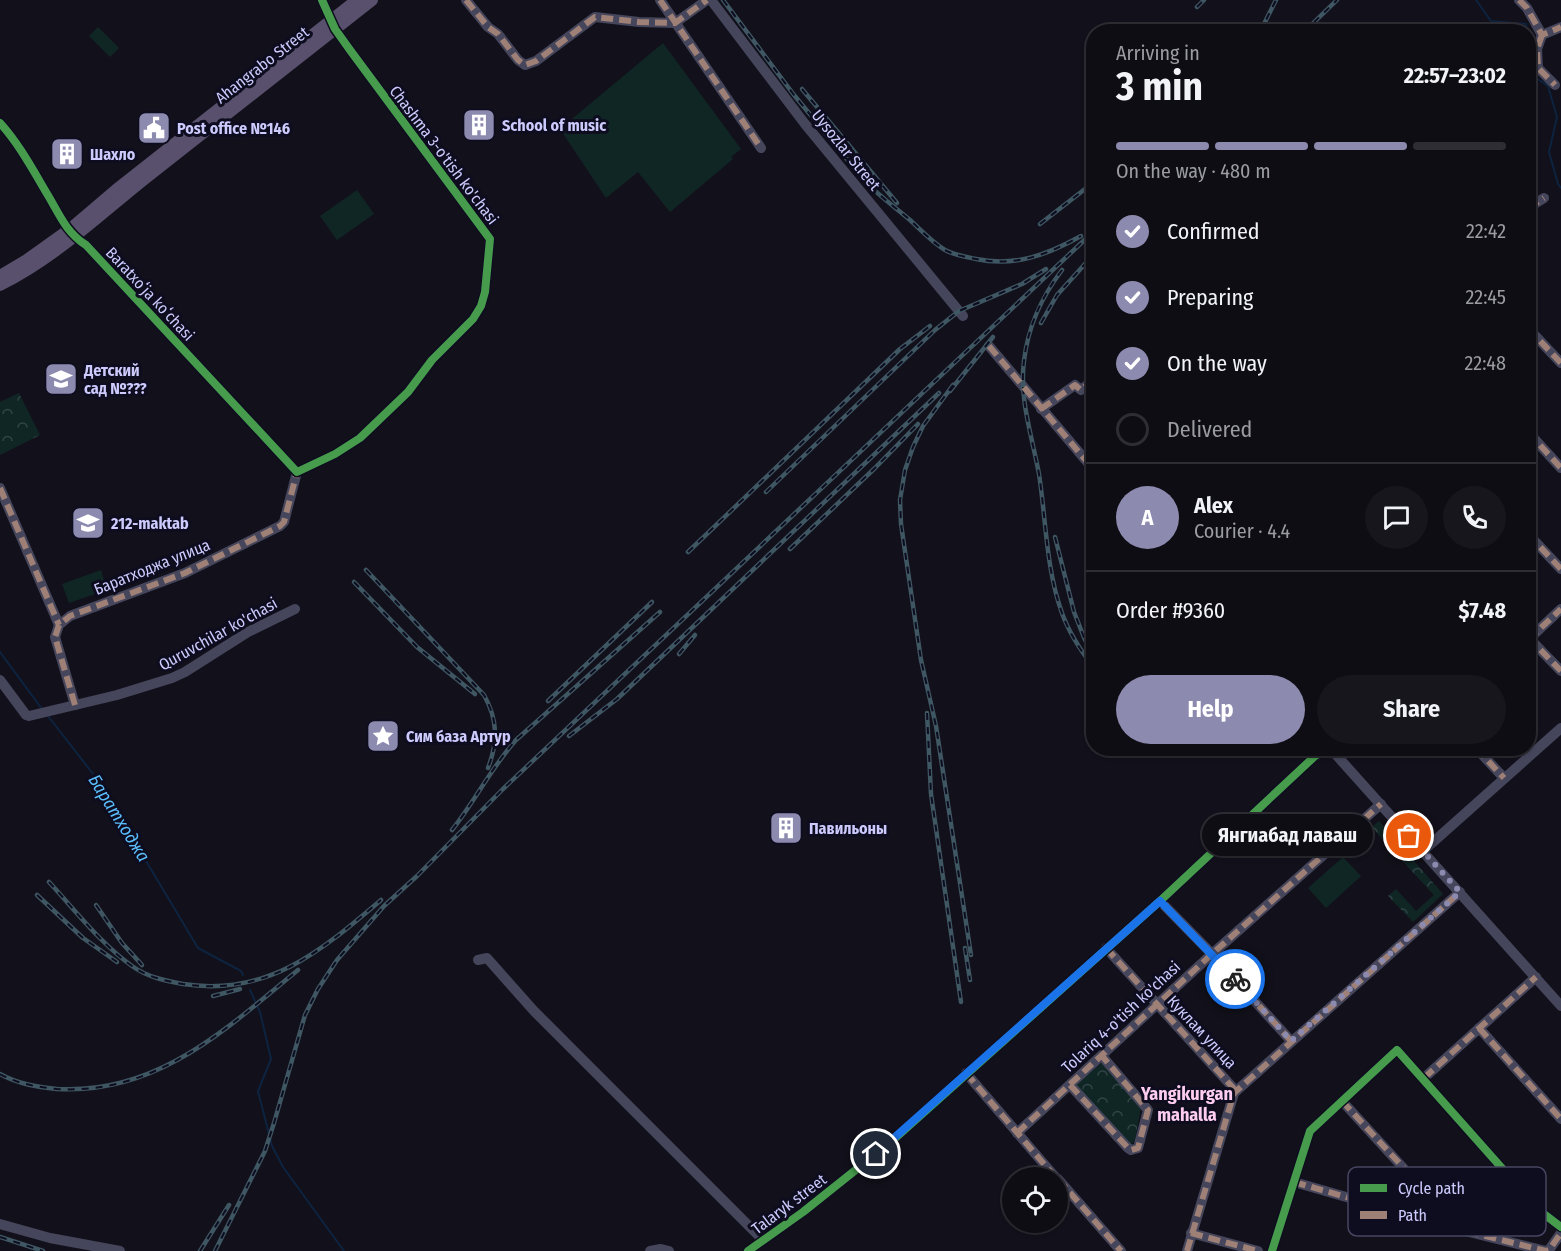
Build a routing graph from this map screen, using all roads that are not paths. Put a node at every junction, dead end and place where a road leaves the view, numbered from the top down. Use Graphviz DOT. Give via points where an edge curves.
graph roads {
  1 [pos="322,0"];
  2 [pos="357,0"];
  3 [pos="372,0"];
  4 [pos="466,0"];
  5 [pos="660,0"];
  6 [pos="709,0"];
  7 [pos="1519,0"];
  8 [pos="675,23"];
  9 [pos="333,24"];
  10 [pos="1536,24"];
  11 [pos="1536,24"];
  12 [pos="1561,27"];
  13 [pos="1542,35"];
  14 [pos="1555,85"];
  15 [pos="0,123"];
  16 [pos="761,148"];
  17 [pos="1544,198"];
  18 [pos="1536,203"];
  19 [pos="72,234"];
  20 [pos="0,276"];
  21 [pos="0,285"];
  22 [pos="963,316"];
  23 [pos="1536,336"];
  24 [pos="989,346"];
  25 [pos="1561,363"];
  26 [pos="1086,386"];
  27 [pos="1041,409"];
  28 [pos="1536,441"];
  29 [pos="1086,461"];
  30 [pos="1561,468"];
  31 [pos="297,472"];
  32 [pos="0,488"];
  33 [pos="1536,542"];
  34 [pos="1561,569"];
  35 [pos="295,609"];
  36 [pos="1561,609"];
  37 [pos="59,625"];
  38 [pos="1536,632"];
  39 [pos="1536,646"];
  40 [pos="1561,671"];
  41 [pos="0,680"];
  42 [pos="75,705"];
  43 [pos="1561,728"];
  44 [pos="1536,750"];
  45 [pos="1315,756"];
  46 [pos="1337,756"];
  47 [pos="1483,756"];
  48 [pos="1529,756"];
  49 [pos="1504,778"];
  50 [pos="1381,804"];
  51 [pos="1423,851"];
  52 [pos="1460,892"];
  53 [pos="1160,901"];
  54 [pos="1106,948"];
  55 [pos="1212,954"];
  56 [pos="478,960"];
  57 [pos="1536,977"];
  58 [pos="1157,1005"];
  59 [pos="1561,1006"];
  60 [pos="1479,1028"];
  61 [pos="1291,1041"];
  62 [pos="1102,1056"];
  63 [pos="966,1073"];
  64 [pos="1424,1078"];
  65 [pos="1070,1085"];
  66 [pos="1236,1091"];
  67 [pos="1342,1101"];
  68 [pos="1561,1119"];
  69 [pos="1017,1133"];
  70 [pos="1047,1167"];
  71 [pos="1403,1167"];
  72 [pos="1502,1167"];
  73 [pos="1294,1182"];
  74 [pos="1068,1191"];
  75 [pos="1348,1198"];
  76 [pos="1546,1216"];
  77 [pos="0,1224"];
  78 [pos="1561,1227"];
  79 [pos="1191,1233"];
  80 [pos="1561,1233"];
  81 [pos="1486,1236"];
  82 [pos="763,1240"];
  83 [pos="120,1251"];
  84 [pos="650,1251"];
  85 [pos="669,1251"];
  86 [pos="748,1251"];
  87 [pos="1121,1251"];
  88 [pos="1187,1251"];
  89 [pos="1258,1251"];
  90 [pos="1272,1251"];
  1 -- 9 [label="street, Chashma 3-o'tish ko'chasi"];
  2 -- 9 [label="main road, Ahangrabo Street"];
  3 -- 9 [label="main road, Ahangrabo Street"];
  4 -- 8 [label="street" via="525,65 536,62 595,17"];
  5 -- 8 [label="street"];
  6 -- 8 [label="street"];
  6 -- 22 [label="street, Uysozlar Street"];
  7 -- 10 [label="street"];
  8 -- 16 [label="street"];
  9 -- 19 [label="main road, Ahangrabo Street"];
  9 -- 31 [label="street, Chashma 3-o'tish ko'chasi" via="490,239 485,292 473,319 432,360 408,392 360,438"];
  11 -- 13 [label="street"];
  12 -- 13 [label="street"];
  13 -- 14 [label="street" via="1537,49 1538,68"];
  15 -- 19 [label="street, Baratxoʻja koʻchasi"];
  17 -- 18 [label="street"];
  19 -- 20 [label="main road, Ahangrabo Street"];
  19 -- 21 [label="main road, Ahangrabo Street" via="28,270"];
  19 -- 31 [label="street, Baratxoʻja koʻchasi"];
  23 -- 25 [label="street"];
  24 -- 27 [label="street"];
  26 -- 27 [label="street" via="1081,390 1075,385"];
  27 -- 29 [label="street"];
  28 -- 30 [label="street"];
  31 -- 37 [label="street, Баратходжа улица" via="280,526 185,573 70,616"];
  32 -- 37 [label="street"];
  33 -- 34 [label="street"];
  35 -- 42 [label="street, Quruvchilar ko'chasi" via="172,678"];
  36 -- 38 [label="street"];
  37 -- 42 [label="street" via="55,637"];
  39 -- 40 [label="street"];
  41 -- 42 [label="street, Quruvchilar ko'chasi" via="27,715"];
  43 -- 44 [label="street"];
  45 -- 53 [label="street, Talaryk street"];
  46 -- 50 [label="street"];
  47 -- 49 [label="street"];
  48 -- 49 [label="street"];
  49 -- 51 [label="street"];
  50 -- 51 [label="street"];
  50 -- 55 [label="street, Tolariq 4-o'tish ko'chasi"];
  51 -- 52 [label="street"];
  52 -- 57 [label="street"];
  52 -- 61 [label="street"];
  53 -- 54 [label="street, Talaryk street"];
  53 -- 55 [label="street"];
  54 -- 58 [label="street, Куклам улица"];
  54 -- 63 [label="street, Talaryk street"];
  55 -- 58 [label="street, Tolariq 4-o'tish ko'chasi"];
  55 -- 61 [label="street"];
  56 -- 82 [label="street" via="487,957 534,1011"];
  57 -- 59 [label="street"];
  57 -- 60 [label="street"];
  58 -- 62 [label="street, Tolariq 4-o'tish ko'chasi"];
  58 -- 66 [label="street, Куклам улица"];
  60 -- 64 [label="street"];
  60 -- 68 [label="street"];
  61 -- 66 [label="street"];
  62 -- 65 [label="street, Tolariq 4-o'tish ko'chasi"];
  62 -- 65 [label="street" via="1148,1110 1138,1148 1128,1148"];
  63 -- 69 [label="street"];
  63 -- 82 [label="street, Talaryk street" via="892,1141"];
  64 -- 67 [label="street" via="1397,1050"];
  64 -- 72 [label="street"];
  65 -- 69 [label="street, Tolariq 4-o'tish ko'chasi"];
  66 -- 79 [label="street, Куклам улица"];
  67 -- 71 [label="street"];
  67 -- 73 [label="street" via="1310,1131"];
  69 -- 70 [label="street"];
  73 -- 75 [label="street"];
  73 -- 90 [label="street"];
  74 -- 87 [label="street"];
  76 -- 78 [label="street"];
  77 -- 83 [label="street"];
  79 -- 88 [label="street, Куклам улица"];
  79 -- 89 [label="street"];
  80 -- 81 [label="street" via="1548,1251"];
  82 -- 86 [label="street, Talaryk street"];
  84 -- 85 [label="street"];
}
